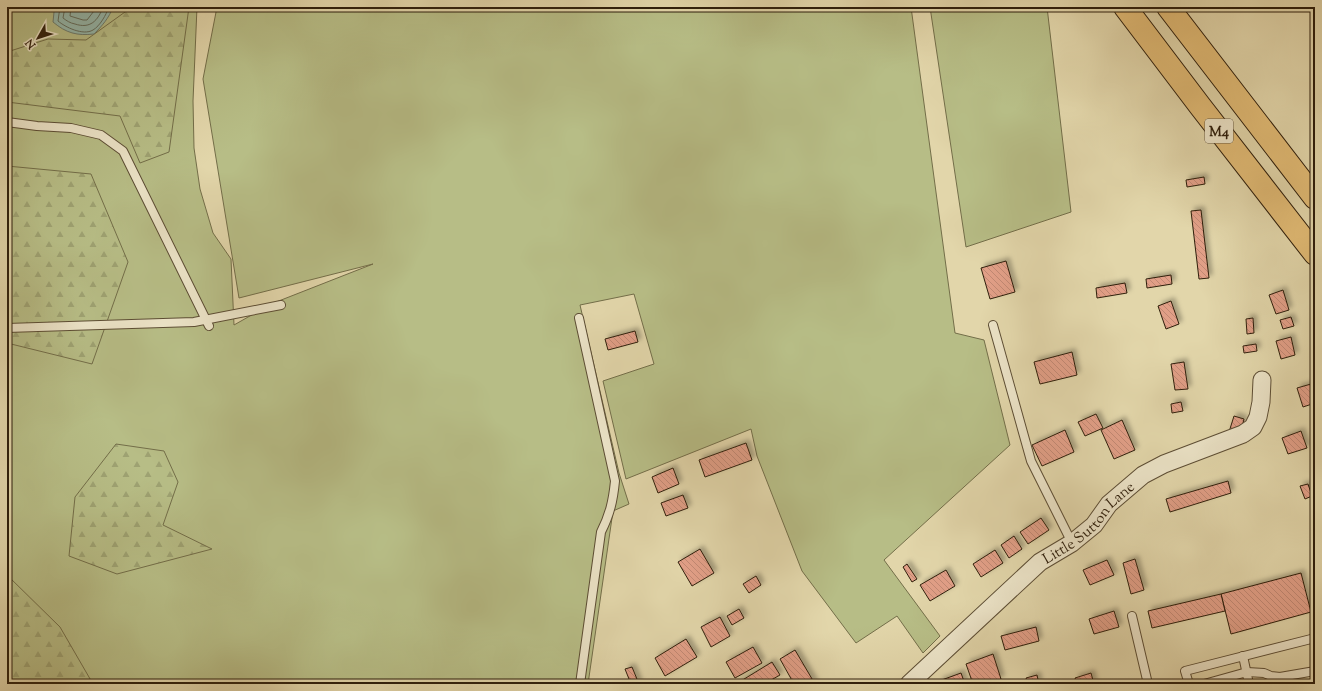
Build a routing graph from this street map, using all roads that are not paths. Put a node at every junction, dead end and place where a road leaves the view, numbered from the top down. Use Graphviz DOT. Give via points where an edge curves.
graph roads {
  1 [pos="1125,7"];
  2 [pos="1168,7"];
  3 [pos="7,122"];
  4 [pos="1315,198"];
  5 [pos="1315,254"];
  6 [pos="281,305"];
  7 [pos="579,318"];
  8 [pos="207,323"];
  9 [pos="993,325"];
  10 [pos="7,328"];
  11 [pos="1262,380"];
  12 [pos="1072,542"];
  13 [pos="1132,616"];
  14 [pos="1315,638"];
  15 [pos="1243,656"];
  16 [pos="1315,671"];
  17 [pos="1247,672"];
  18 [pos="580,684"];
  19 [pos="910,684"];
  20 [pos="1148,684"];
  21 [pos="1189,684"];
  22 [pos="1204,684"];
  23 [pos="1249,684"];
  1 -- 5 [label="highway, M4"];
  2 -- 4 [label="highway, M4"];
  3 -- 8 [label="lane" via="71,128 101,135 123,151"];
  6 -- 8 [label="lane"];
  7 -- 18 [label="lane" via="614,481 614,498 601,532"];
  8 -- 10 [label="lane"];
  9 -- 12 [label="lane" via="1031,462"];
  11 -- 12 [label="street, Little Sutton Lane" via="1260,412 1254,427 1243,434 1164,464 1143,475 1109,504 1094,525"];
  12 -- 19 [label="street, Little Sutton Lane" via="1040,562"];
  13 -- 20 [label="lane"];
  14 -- 15 [label="lane"];
  15 -- 17 [label="lane"];
  15 -- 21 [label="lane" via="1185,671"];
  16 -- 17 [label="lane" via="1280,677"];
  17 -- 22 [label="lane"];
  17 -- 23 [label="lane"];
}
